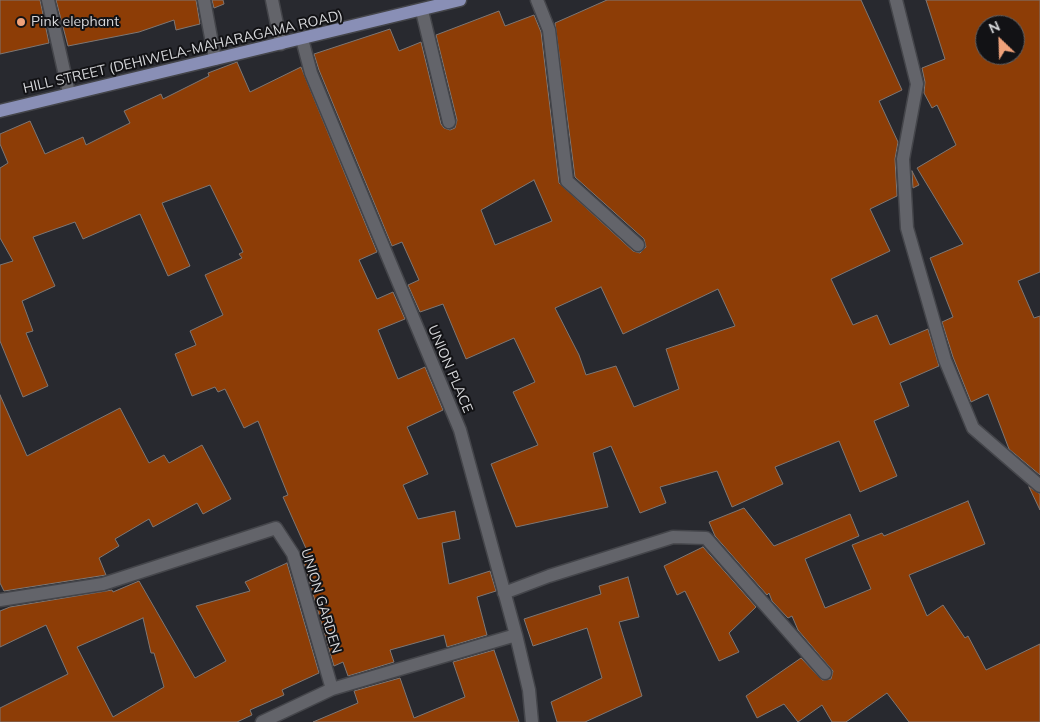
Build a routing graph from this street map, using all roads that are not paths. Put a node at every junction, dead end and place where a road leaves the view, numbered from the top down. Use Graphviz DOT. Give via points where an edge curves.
graph roads {
  1 [pos="48,0"];
  2 [pos="204,0"];
  3 [pos="272,0"];
  4 [pos="460,0"];
  5 [pos="536,0"];
  6 [pos="896,0"];
  7 [pos="422,11"];
  8 [pos="302,39"];
  9 [pos="281,44"];
  10 [pos="215,59"];
  11 [pos="69,93"];
  12 [pos="0,111"];
  13 [pos="449,122"];
  14 [pos="638,245"];
  15 [pos="1040,486"];
  16 [pos="504,593"];
  17 [pos="0,600"];
  18 [pos="516,635"];
  19 [pos="826,674"];
  20 [pos="332,690"];
  21 [pos="262,722"];
  22 [pos="532,722"];
  1 -- 11 [label="street"];
  2 -- 10 [label="street"];
  3 -- 9 [label="street"];
  4 -- 7 [label="main road, HILL STREET (DEHIWELA-MAHARAGAMA ROAD)"];
  5 -- 14 [label="street" via="549,30 567,180"];
  6 -- 15 [label="street" via="917,84 902,159 907,228 945,360 973,428"];
  7 -- 8 [label="main road, HILL STREET (DEHIWELA-MAHARAGAMA ROAD)"];
  7 -- 13 [label="street"];
  8 -- 9 [label="main road, HILL STREET (DEHIWELA-MAHARAGAMA ROAD)"];
  8 -- 16 [label="street, UNION PLACE" via="311,73 460,430"];
  9 -- 10 [label="main road, HILL STREET (DEHIWELA-MAHARAGAMA ROAD)"];
  10 -- 11 [label="main road, HILL STREET (DEHIWELA-MAHARAGAMA ROAD)"];
  11 -- 12 [label="main road, HILL STREET (DEHIWELA-MAHARAGAMA ROAD)"];
  16 -- 18 [label="street, UNION PLACE"];
  16 -- 19 [label="street" via="674,537 706,538"];
  17 -- 20 [label="street, UNION GARDEN" via="103,584 276,528 293,554"];
  18 -- 20 [label="street"];
  18 -- 22 [label="street, UNION PLACE" via="529,690"];
  20 -- 21 [label="street"];
}
